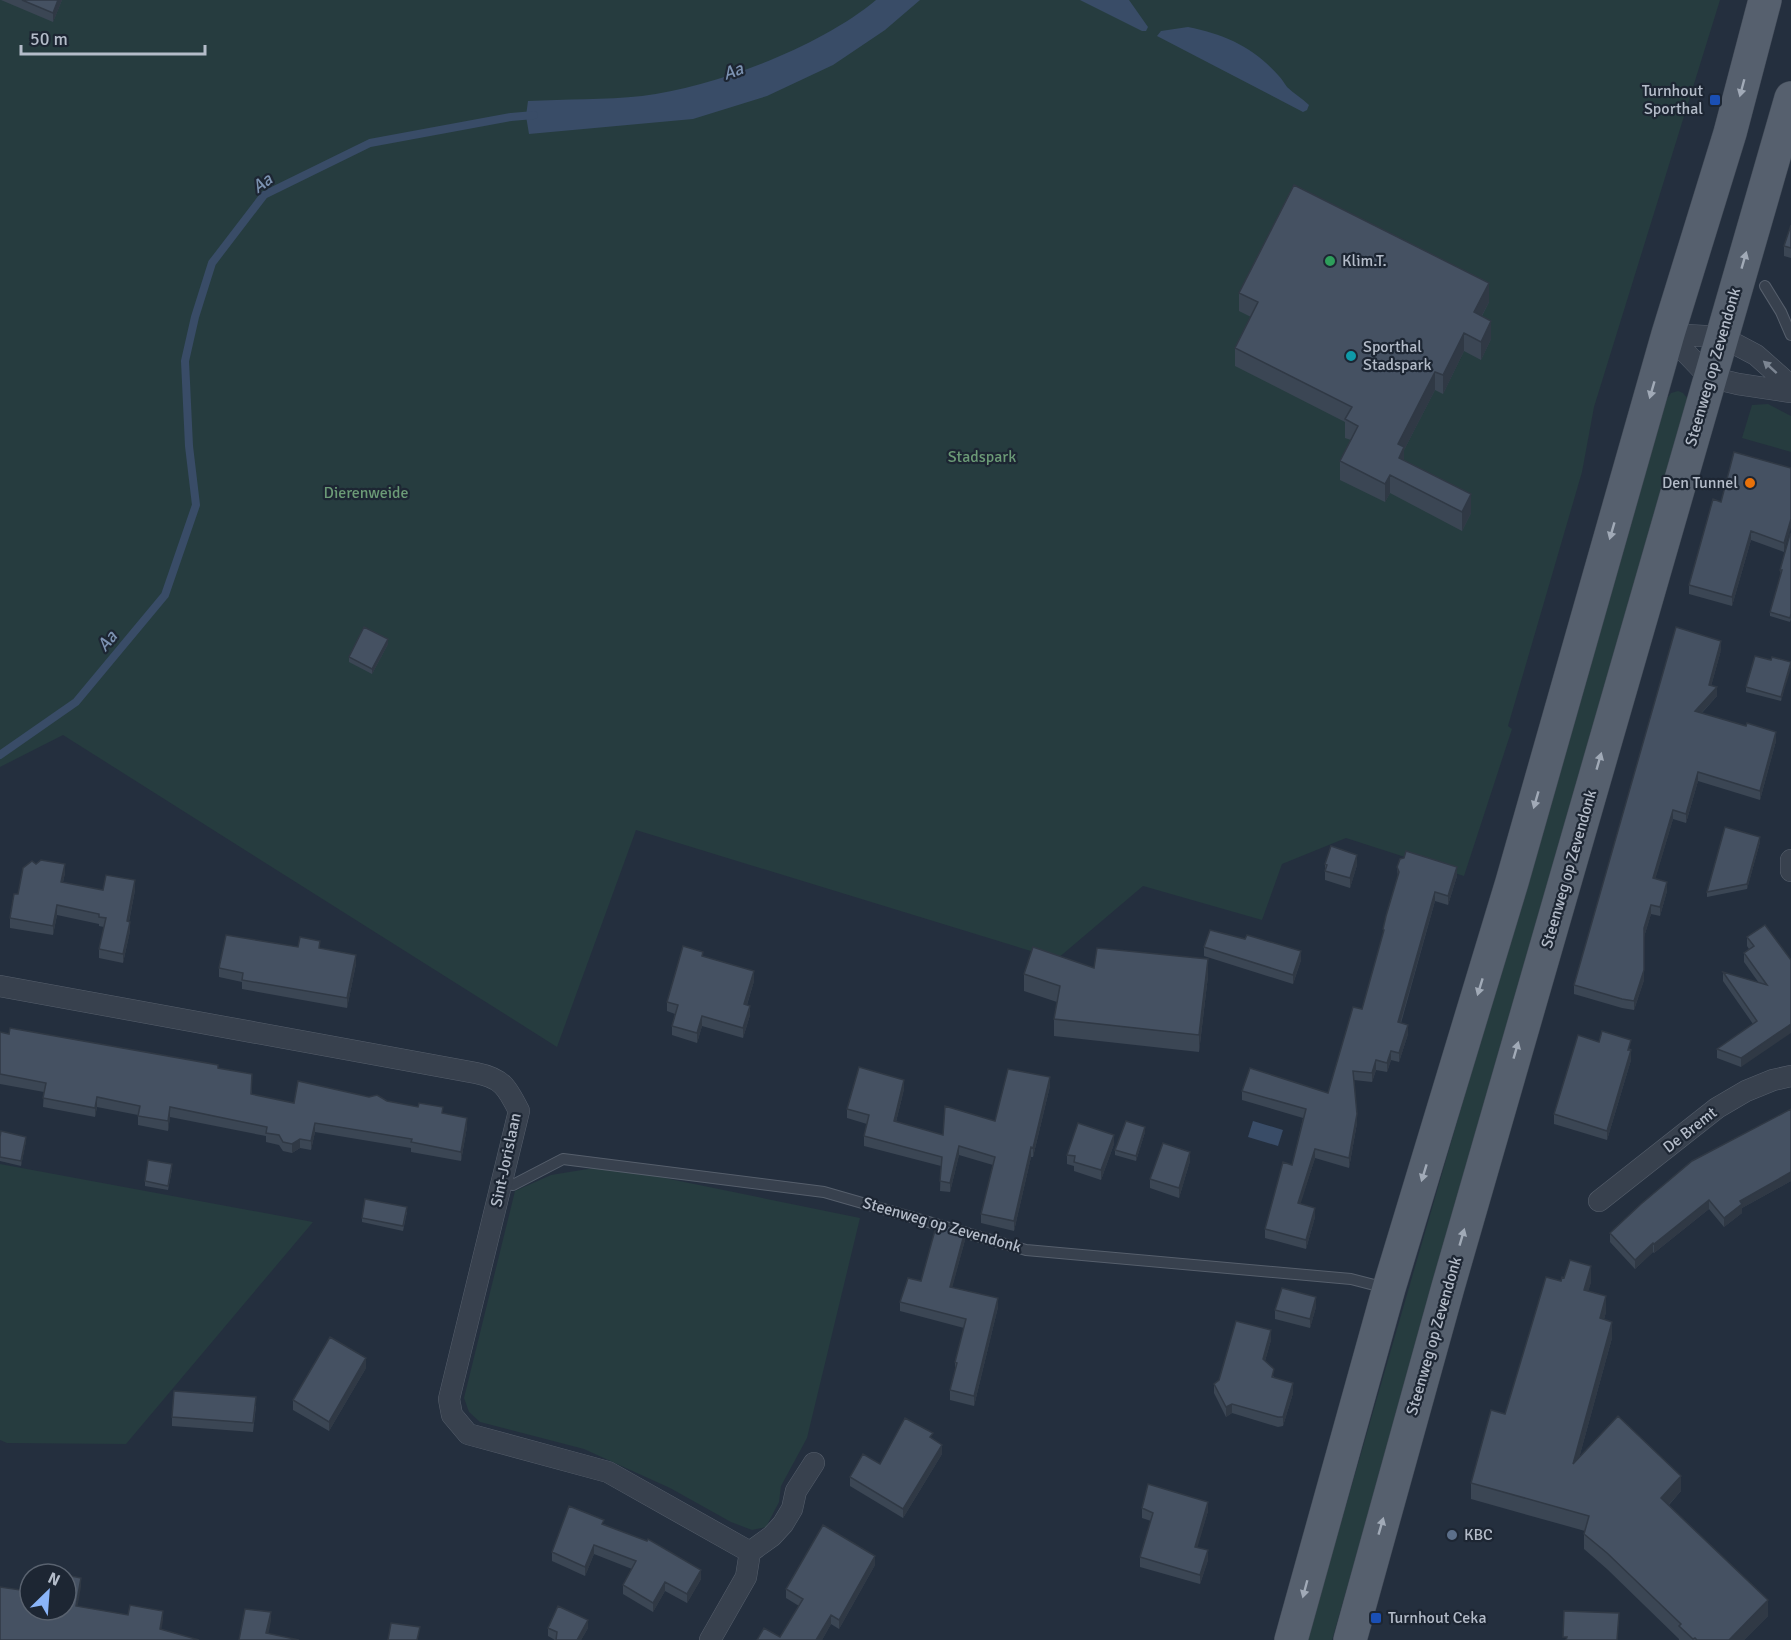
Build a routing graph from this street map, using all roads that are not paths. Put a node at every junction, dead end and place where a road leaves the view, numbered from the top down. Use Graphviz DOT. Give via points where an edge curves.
graph roads {
  1 [pos="1765,0"];
  2 [pos="1791,98"];
  3 [pos="1765,286"];
  4 [pos="1668,334"];
  5 [pos="1791,335"];
  6 [pos="1722,337"];
  7 [pos="1709,378"];
  8 [pos="1791,386"];
  9 [pos="1791,392"];
  10 [pos="1791,860"];
  11 [pos="1791,871"];
  12 [pos="0,986"];
  13 [pos="1791,1076"];
  14 [pos="502,1183"];
  15 [pos="1599,1201"];
  16 [pos="1389,1288"];
  17 [pos="814,1463"];
  18 [pos="750,1552"];
  19 [pos="710,1640"];
  20 [pos="1291,1640"];
  21 [pos="1350,1640"];
  1 -- 4 [label="main road, one-way" via="1730,133"];
  6 -- 2 [label="main road, Steenweg op Zevendonk, one-way"];
  3 -- 5 [label="lane"];
  4 -- 6 [label="street"];
  4 -- 7 [label="street"];
  4 -- 16 [label="main road, one-way" via="1512,882"];
  6 -- 7 [label="main road, Steenweg op Zevendonk"];
  8 -- 6 [label="street, one-way" via="1756,355"];
  7 -- 9 [label="street"];
  21 -- 7 [label="main road, Steenweg op Zevendonk, one-way"];
  10 -- 11 [label="street"];
  12 -- 14 [label="street, Sint-Jorislaan" via="494,1077 512,1096 519,1111"];
  13 -- 15 [label="street, De Bremt" via="1746,1091 1717,1108"];
  14 -- 16 [label="lane, Steenweg op Zevendonk" via="513,1185 562,1159 824,1192 1026,1250 1351,1279"];
  14 -- 18 [label="street, Sint-Jorislaan" via="449,1399 452,1415 468,1434 608,1472"];
  16 -- 20 [label="main road, one-way"];
  17 -- 18 [label="street" via="796,1491 783,1524"];
  18 -- 19 [label="street" via="746,1577"];
}
